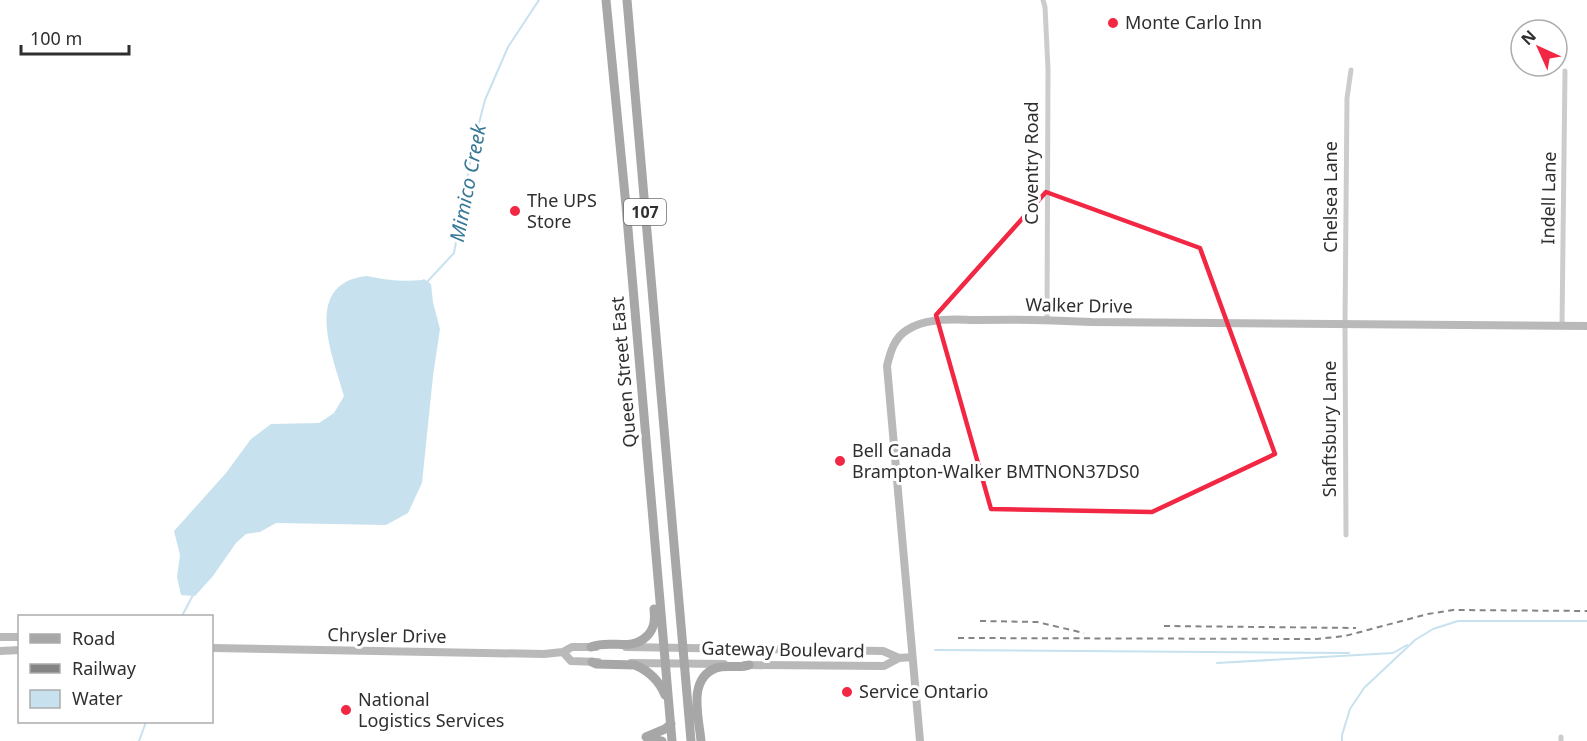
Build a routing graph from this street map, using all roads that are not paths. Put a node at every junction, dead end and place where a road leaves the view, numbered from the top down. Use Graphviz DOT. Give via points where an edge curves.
graph roads {
  1 [pos="606,0"];
  2 [pos="627,0"];
  3 [pos="1043,0"];
  4 [pos="1048,0"];
  5 [pos="1045,8"];
  6 [pos="1351,70"];
  7 [pos="1565,78"];
  8 [pos="1047,319"];
  9 [pos="1345,324"];
  10 [pos="1562,326"];
  11 [pos="1587,326"];
  12 [pos="1346,535"];
  13 [pos="658,575"];
  14 [pos="0,637"];
  15 [pos="18,637"];
  16 [pos="591,647"];
  17 [pos="213,648"];
  18 [pos="664,648"];
  19 [pos="682,648"];
  20 [pos="18,650"];
  21 [pos="0,651"];
  22 [pos="562,652"];
  23 [pos="912,657"];
  24 [pos="899,658"];
  25 [pos="592,662"];
  26 [pos="665,663"];
  27 [pos="684,664"];
  28 [pos="749,665"];
  29 [pos="671,724"];
  30 [pos="662,741"];
  31 [pos="672,741"];
  32 [pos="691,741"];
  33 [pos="701,741"];
  34 [pos="920,741"];
  1 -- 13 [label="main road, Queen Street East / 107"];
  2 -- 19 [label="main road, Queen Street East / 107"];
  3 -- 5 [label="street, Coventry Road"];
  4 -- 5 [label="street, Coventry Road"];
  5 -- 8 [label="street, Coventry Road"];
  6 -- 9 [label="street, Chelsea Lane" via="1347,98"];
  7 -- 10 [label="street, Indell Lane"];
  8 -- 9 [label="street, Walker Drive"];
  8 -- 23 [label="street, Walker Drive" via="920,323 896,340 890,355 887,366"];
  9 -- 10 [label="street, Walker Drive"];
  9 -- 12 [label="street, Shaftsbury Lane"];
  10 -- 11 [label="street, Walker Drive"];
  13 -- 16 [label="main road" via="652,582 655,622 651,632 634,644"];
  13 -- 18 [label="main road, Queen Street East / 107"];
  14 -- 15 [label="street"];
  16 -- 18 [label="street, Chrysler Drive"];
  16 -- 22 [label="street, Chrysler Drive" via="572,647"];
  17 -- 22 [label="street, Chrysler Drive"];
  18 -- 19 [label="street, Chrysler Drive"];
  18 -- 26 [label="main road, Queen Street East / 107"];
  19 -- 24 [label="street, Gateway Boulevard" via="883,651"];
  19 -- 27 [label="main road, Queen Street East / 107"];
  20 -- 21 [label="street"];
  22 -- 25 [label="street, Chrysler Drive" via="570,661"];
  23 -- 24 [label="street, Gateway Boulevard"];
  23 -- 34 [label="street, Walker Drive"];
  24 -- 28 [label="street, Gateway Boulevard" via="884,666"];
  25 -- 26 [label="street, Chrysler Drive"];
  25 -- 29 [label="main road" via="635,665 648,672 662,688"];
  26 -- 27 [label="street, Gateway Boulevard"];
  26 -- 29 [label="main road, Queen Street East / 107"];
  27 -- 28 [label="street, Gateway Boulevard"];
  27 -- 32 [label="main road, Queen Street East / 107"];
  28 -- 33 [label="main road" via="716,668 701,680 697,699"];
  29 -- 30 [label="main road" via="646,737"];
  29 -- 31 [label="main road, Queen Street East / 107"];
}
